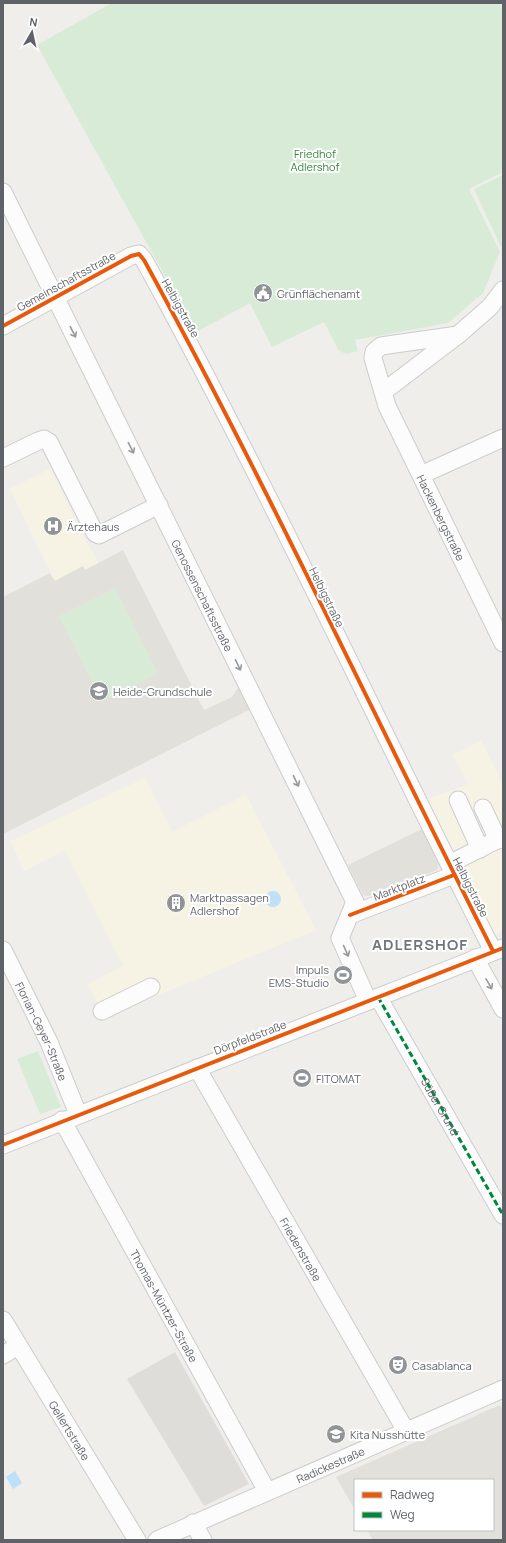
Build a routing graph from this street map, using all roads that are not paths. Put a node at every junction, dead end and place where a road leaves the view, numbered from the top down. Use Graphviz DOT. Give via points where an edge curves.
graph roads {
  1 [pos="3,192"];
  2 [pos="7,212"];
  3 [pos="139,254"];
  4 [pos="503,290"];
  5 [pos="56,297"];
  6 [pos="3,326"];
  7 [pos="458,335"];
  8 [pos="383,392"];
  9 [pos="503,438"];
  10 [pos="3,458"];
  11 [pos="421,475"];
  12 [pos="159,505"];
  13 [pos="496,612"];
  14 [pos="503,643"];
  15 [pos="458,800"];
  16 [pos="483,808"];
  17 [pos="500,839"];
  18 [pos="480,848"];
  19 [pos="452,870"];
  20 [pos="350,915"];
  21 [pos="498,949"];
  22 [pos="3,950"];
  23 [pos="475,958"];
  24 [pos="151,987"];
  25 [pos="373,999"];
  26 [pos="503,1009"];
  27 [pos="102,1011"];
  28 [pos="197,1068"];
  29 [pos="78,1114"];
  30 [pos="62,1120"];
  31 [pos="3,1144"];
  32 [pos="503,1215"];
  33 [pos="3,1320"];
  34 [pos="18,1346"];
  35 [pos="3,1355"];
  36 [pos="503,1389"];
  37 [pos="406,1431"];
  38 [pos="267,1491"];
  39 [pos="193,1523"];
  40 [pos="137,1540"];
  41 [pos="157,1540"];
  42 [pos="203,1540"];
  1 -- 2 [label="street, Genossenschaftsstraße"];
  2 -- 5 [label="street, Genossenschaftsstraße"];
  3 -- 5 [label="street, Gemeinschaftsstraße"];
  3 -- 19 [label="street, Helbigstraße" via="187,337 242,445"];
  4 -- 7 [label="street" via="490,307"];
  5 -- 6 [label="street, Gemeinschaftsstraße"];
  5 -- 12 [label="street, Genossenschaftsstraße, one-way"];
  7 -- 8 [label="street"];
  7 -- 8 [label="street, Hackenbergstraße" via="381,346 374,352 373,358"];
  8 -- 11 [label="street, Hackenbergstraße" via="387,406"];
  9 -- 11 [label="street"];
  10 -- 12 [label="street" via="38,441 44,439 49,442 95,533 99,535"];
  11 -- 13 [label="street, Hackenbergstraße"];
  12 -- 20 [label="street, Genossenschaftsstraße, one-way" via="355,902"];
  13 -- 14 [label="street, Hackenbergstraße"];
  15 -- 18 [label="street"];
  16 -- 17 [label="street"];
  17 -- 18 [label="street, Marktplatz"];
  18 -- 19 [label="street, Marktplatz"];
  19 -- 20 [label="street, Marktplatz"];
  19 -- 21 [label="street, Helbigstraße"];
  20 -- 25 [label="street, Genossenschaftsstraße, one-way" via="340,938"];
  21 -- 23 [label="street, Dörpfeldstraße"];
  22 -- 29 [label="street, Florian-Geyer-Straße" via="49,1042"];
  23 -- 25 [label="street, Dörpfeldstraße"];
  23 -- 26 [label="street, one-way"];
  24 -- 27 [label="street"];
  25 -- 28 [label="street, Dörpfeldstraße"];
  25 -- 32 [label="street, Süßer Grund"];
  28 -- 29 [label="street, Dörpfeldstraße"];
  28 -- 37 [label="street, Friedenstraße"];
  29 -- 30 [label="street, Dörpfeldstraße"];
  30 -- 31 [label="street, Dörpfeldstraße"];
  30 -- 38 [label="street, Thomas-Müntzer-Straße"];
  33 -- 34 [label="street, Gellertstraße"];
  34 -- 35 [label="street"];
  34 -- 40 [label="street, Gellertstraße"];
  36 -- 37 [label="street, Radickestraße"];
  37 -- 38 [label="street, Radickestraße"];
  38 -- 39 [label="street, Radickestraße"];
  39 -- 41 [label="street, Radickestraße"];
  39 -- 42 [label="street"];
}
